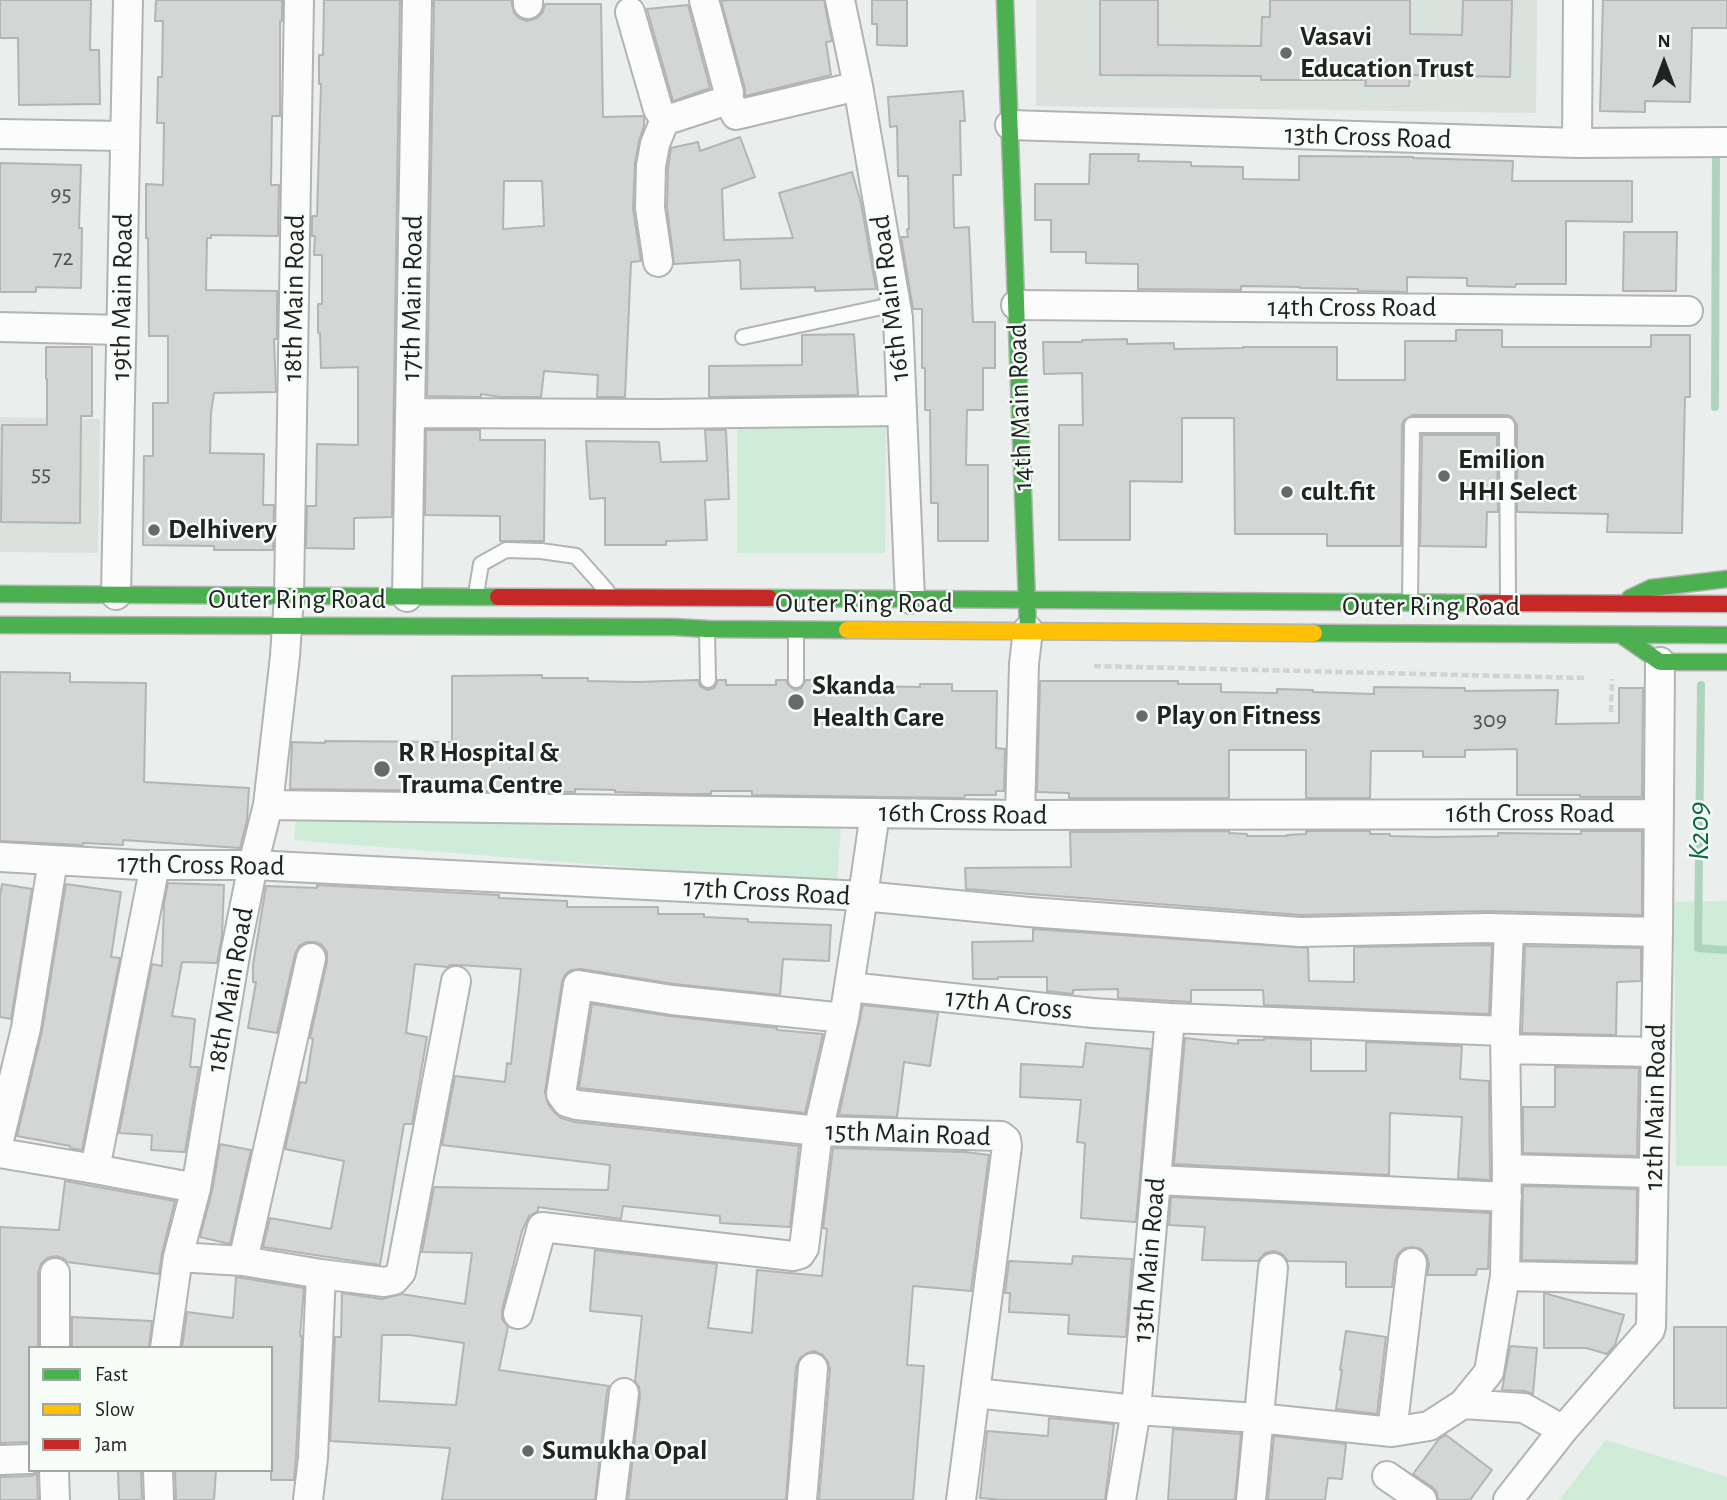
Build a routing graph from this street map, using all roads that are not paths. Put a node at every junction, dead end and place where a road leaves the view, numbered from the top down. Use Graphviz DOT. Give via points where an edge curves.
graph roads {
  1 [pos="128,0"];
  2 [pos="299,0"];
  3 [pos="417,0"];
  4 [pos="704,0"];
  5 [pos="840,0"];
  6 [pos="1005,0"];
  7 [pos="1578,0"];
  8 [pos="630,12"];
  9 [pos="858,86"];
  10 [pos="728,98"];
  11 [pos="666,117"];
  12 [pos="1010,125"];
  13 [pos="0,134"];
  14 [pos="125,136"];
  15 [pos="1727,142"];
  16 [pos="1577,143"];
  17 [pos="658,262"];
  18 [pos="896,304"];
  19 [pos="1016,305"];
  20 [pos="1688,311"];
  21 [pos="0,327"];
  22 [pos="121,330"];
  23 [pos="743,337"];
  24 [pos="902,411"];
  25 [pos="410,412"];
  26 [pos="1727,579"];
  27 [pos="0,594"];
  28 [pos="116,595"];
  29 [pos="289,596"];
  30 [pos="407,597"];
  31 [pos="475,597"];
  32 [pos="613,597"];
  33 [pos="910,599"];
  34 [pos="1027,600"];
  35 [pos="1410,601"];
  36 [pos="1508,602"];
  37 [pos="1622,603"];
  38 [pos="1727,604"];
  39 [pos="0,625"];
  40 [pos="287,626"];
  41 [pos="707,629"];
  42 [pos="796,629"];
  43 [pos="1028,630"];
  44 [pos="1622,635"];
  45 [pos="1727,635"];
  46 [pos="1660,662"];
  47 [pos="1727,662"];
  48 [pos="708,680"];
  49 [pos="796,680"];
  50 [pos="268,805"];
  51 [pos="875,813"];
  52 [pos="1658,814"];
  53 [pos="1020,815"];
  54 [pos="0,857"];
  55 [pos="53,860"];
  56 [pos="155,864"];
  57 [pos="253,864"];
  58 [pos="863,896"];
  59 [pos="1509,929"];
  60 [pos="1658,932"];
  61 [pos="311,958"];
  62 [pos="456,981"];
  63 [pos="849,987"];
  64 [pos="844,1018"];
  65 [pos="1170,1018"];
  66 [pos="1506,1040"];
  67 [pos="1656,1052"];
  68 [pos="818,1131"];
  69 [pos="0,1136"];
  70 [pos="0,1153"];
  71 [pos="95,1168"];
  72 [pos="1507,1169"];
  73 [pos="1653,1173"];
  74 [pos="1156,1180"];
  75 [pos="196,1188"];
  76 [pos="1507,1197"];
  77 [pos="178,1257"];
  78 [pos="243,1261"];
  79 [pos="1412,1263"];
  80 [pos="1273,1268"];
  81 [pos="55,1273"];
  82 [pos="321,1275"];
  83 [pos="1505,1276"];
  84 [pos="1652,1279"];
  85 [pos="518,1314"];
  86 [pos="55,1346"];
  87 [pos="165,1346"];
  88 [pos="813,1368"];
  89 [pos="624,1393"];
  90 [pos="975,1393"];
  91 [pos="1463,1404"];
  92 [pos="1136,1410"];
  93 [pos="1258,1418"];
  94 [pos="1563,1430"];
  95 [pos="1392,1432"];
  96 [pos="0,1460"];
  97 [pos="28,1460"];
  98 [pos="54,1472"];
  99 [pos="158,1472"];
  100 [pos="1387,1476"];
  101 [pos="55,1500"];
  102 [pos="159,1500"];
  103 [pos="308,1500"];
  104 [pos="611,1500"];
  105 [pos="802,1500"];
  106 [pos="961,1500"];
  107 [pos="1121,1500"];
  108 [pos="1251,1500"];
  109 [pos="1422,1500"];
  110 [pos="1508,1500"];
  1 -- 14 [label="street, 19th Main Road"];
  2 -- 29 [label="street, 18th Main Road"];
  3 -- 25 [label="street, 17th Main Road"];
  4 -- 10 [label="street"];
  5 -- 9 [label="street, 16th Main Road"];
  6 -- 12 [label="main road, 14th Main Road"];
  7 -- 16 [label="street"];
  8 -- 11 [label="street" via="658,109"];
  9 -- 10 [label="street" via="736,114"];
  9 -- 18 [label="street, 16th Main Road"];
  10 -- 11 [label="street"];
  11 -- 17 [label="street" via="651,166 650,208"];
  12 -- 16 [label="street, 13th Cross Road"];
  12 -- 19 [label="main road, 14th Main Road"];
  13 -- 14 [label="street"];
  14 -- 22 [label="street, 19th Main Road"];
  15 -- 16 [label="street, 13th Cross Road"];
  18 -- 23 [label="lane"];
  18 -- 24 [label="street, 16th Main Road"];
  19 -- 20 [label="street, 14th Cross Road"];
  19 -- 34 [label="main road, 14th Main Road"];
  21 -- 22 [label="street"];
  22 -- 28 [label="street, 19th Main Road"];
  24 -- 25 [label="street"];
  24 -- 33 [label="street, 16th Main Road"];
  25 -- 30 [label="street, 17th Main Road"];
  26 -- 37 [label="main road, Outer Ring Road" via="1651,587"];
  27 -- 28 [label="main road, Outer Ring Road"];
  28 -- 29 [label="main road, Outer Ring Road"];
  29 -- 30 [label="main road, Outer Ring Road"];
  29 -- 40 [label="street, 18th Main Road"];
  30 -- 31 [label="main road, Outer Ring Road"];
  31 -- 32 [label="main road, Outer Ring Road"];
  31 -- 32 [label="lane" via="481,564 506,550 576,556"];
  32 -- 33 [label="main road, Outer Ring Road"];
  33 -- 34 [label="main road, Outer Ring Road"];
  34 -- 35 [label="main road, Outer Ring Road"];
  34 -- 43 [label="main road, 14th Main Road"];
  35 -- 36 [label="main road, Outer Ring Road"];
  35 -- 36 [label="lane" via="1412,425 1507,425"];
  36 -- 37 [label="main road, Outer Ring Road"];
  37 -- 38 [label="main road, Outer Ring Road"];
  39 -- 40 [label="main road, Outer Ring Road"];
  40 -- 41 [label="main road, Outer Ring Road"];
  40 -- 50 [label="street, 18th Main Road"];
  41 -- 42 [label="main road, Outer Ring Road"];
  41 -- 48 [label="lane"];
  42 -- 43 [label="main road, Outer Ring Road"];
  42 -- 49 [label="lane"];
  43 -- 44 [label="main road, Outer Ring Road"];
  43 -- 53 [label="street, 14th Main Road"];
  44 -- 45 [label="main road, Outer Ring Road"];
  44 -- 46 [label="main road"];
  46 -- 47 [label="main road"];
  46 -- 52 [label="street, 12th Main Road"];
  50 -- 51 [label="street, 16th Cross Road"];
  50 -- 57 [label="street, 18th Main Road"];
  51 -- 53 [label="street, 16th Cross Road"];
  51 -- 58 [label="street"];
  52 -- 53 [label="street, 16th Cross Road"];
  52 -- 60 [label="street, 12th Main Road"];
  54 -- 55 [label="street, 17th Cross Road"];
  55 -- 56 [label="street, 17th Cross Road"];
  55 -- 69 [label="street" via="26,1028"];
  56 -- 57 [label="street, 17th Cross Road"];
  56 -- 71 [label="street"];
  57 -- 58 [label="street, 17th Cross Road"];
  57 -- 75 [label="street, 18th Main Road"];
  58 -- 59 [label="street" via="1300,932"];
  58 -- 63 [label="street, 17th Cross Road"];
  59 -- 60 [label="street"];
  59 -- 66 [label="street"];
  60 -- 67 [label="street, 12th Main Road"];
  61 -- 78 [label="street"];
  62 -- 82 [label="street" via="401,1272 384,1282"];
  63 -- 64 [label="street, 17th Cross Road"];
  63 -- 65 [label="street, 17th A Cross"];
  64 -- 68 [label="street, 17th Cross Road"];
  64 -- 68 [label="street, 15th Main Road" via="578,985 561,1094 567,1102"];
  65 -- 66 [label="street, 17th A Cross"];
  65 -- 74 [label="street, 13th Main Road"];
  66 -- 67 [label="street, 17th A Cross"];
  66 -- 72 [label="street"];
  67 -- 73 [label="street, 12th Main Road"];
  68 -- 85 [label="street, 17th Cross Road" via="800,1254 542,1227"];
  68 -- 90 [label="street, 15th Main Road" via="1001,1136 1006,1140"];
  70 -- 71 [label="street"];
  71 -- 75 [label="street"];
  72 -- 73 [label="street"];
  72 -- 76 [label="street"];
  73 -- 84 [label="street, 12th Main Road"];
  74 -- 76 [label="street"];
  74 -- 92 [label="street, 13th Main Road"];
  75 -- 77 [label="street, 18th Main Road"];
  76 -- 83 [label="street"];
  77 -- 78 [label="street"];
  77 -- 87 [label="street, 18th Main Road"];
  78 -- 82 [label="street"];
  79 -- 95 [label="street"];
  80 -- 93 [label="street"];
  81 -- 86 [label="street"];
  82 -- 103 [label="street"];
  83 -- 84 [label="street"];
  83 -- 91 [label="street" via="1489,1372"];
  84 -- 94 [label="street, 12th Main Road" via="1650,1330"];
  88 -- 105 [label="street"];
  89 -- 104 [label="street"];
  90 -- 92 [label="street"];
  90 -- 106 [label="street, 15th Main Road"];
  91 -- 94 [label="street" via="1524,1408"];
  91 -- 95 [label="street" via="1429,1426"];
  92 -- 93 [label="street"];
  92 -- 107 [label="street, 13th Main Road"];
  93 -- 95 [label="street"];
  93 -- 108 [label="street"];
  94 -- 110 [label="street, 12th Main Road"];
  96 -- 97 [label="street"];
  98 -- 101 [label="street"];
  99 -- 102 [label="street"];
  100 -- 109 [label="street"];
}
